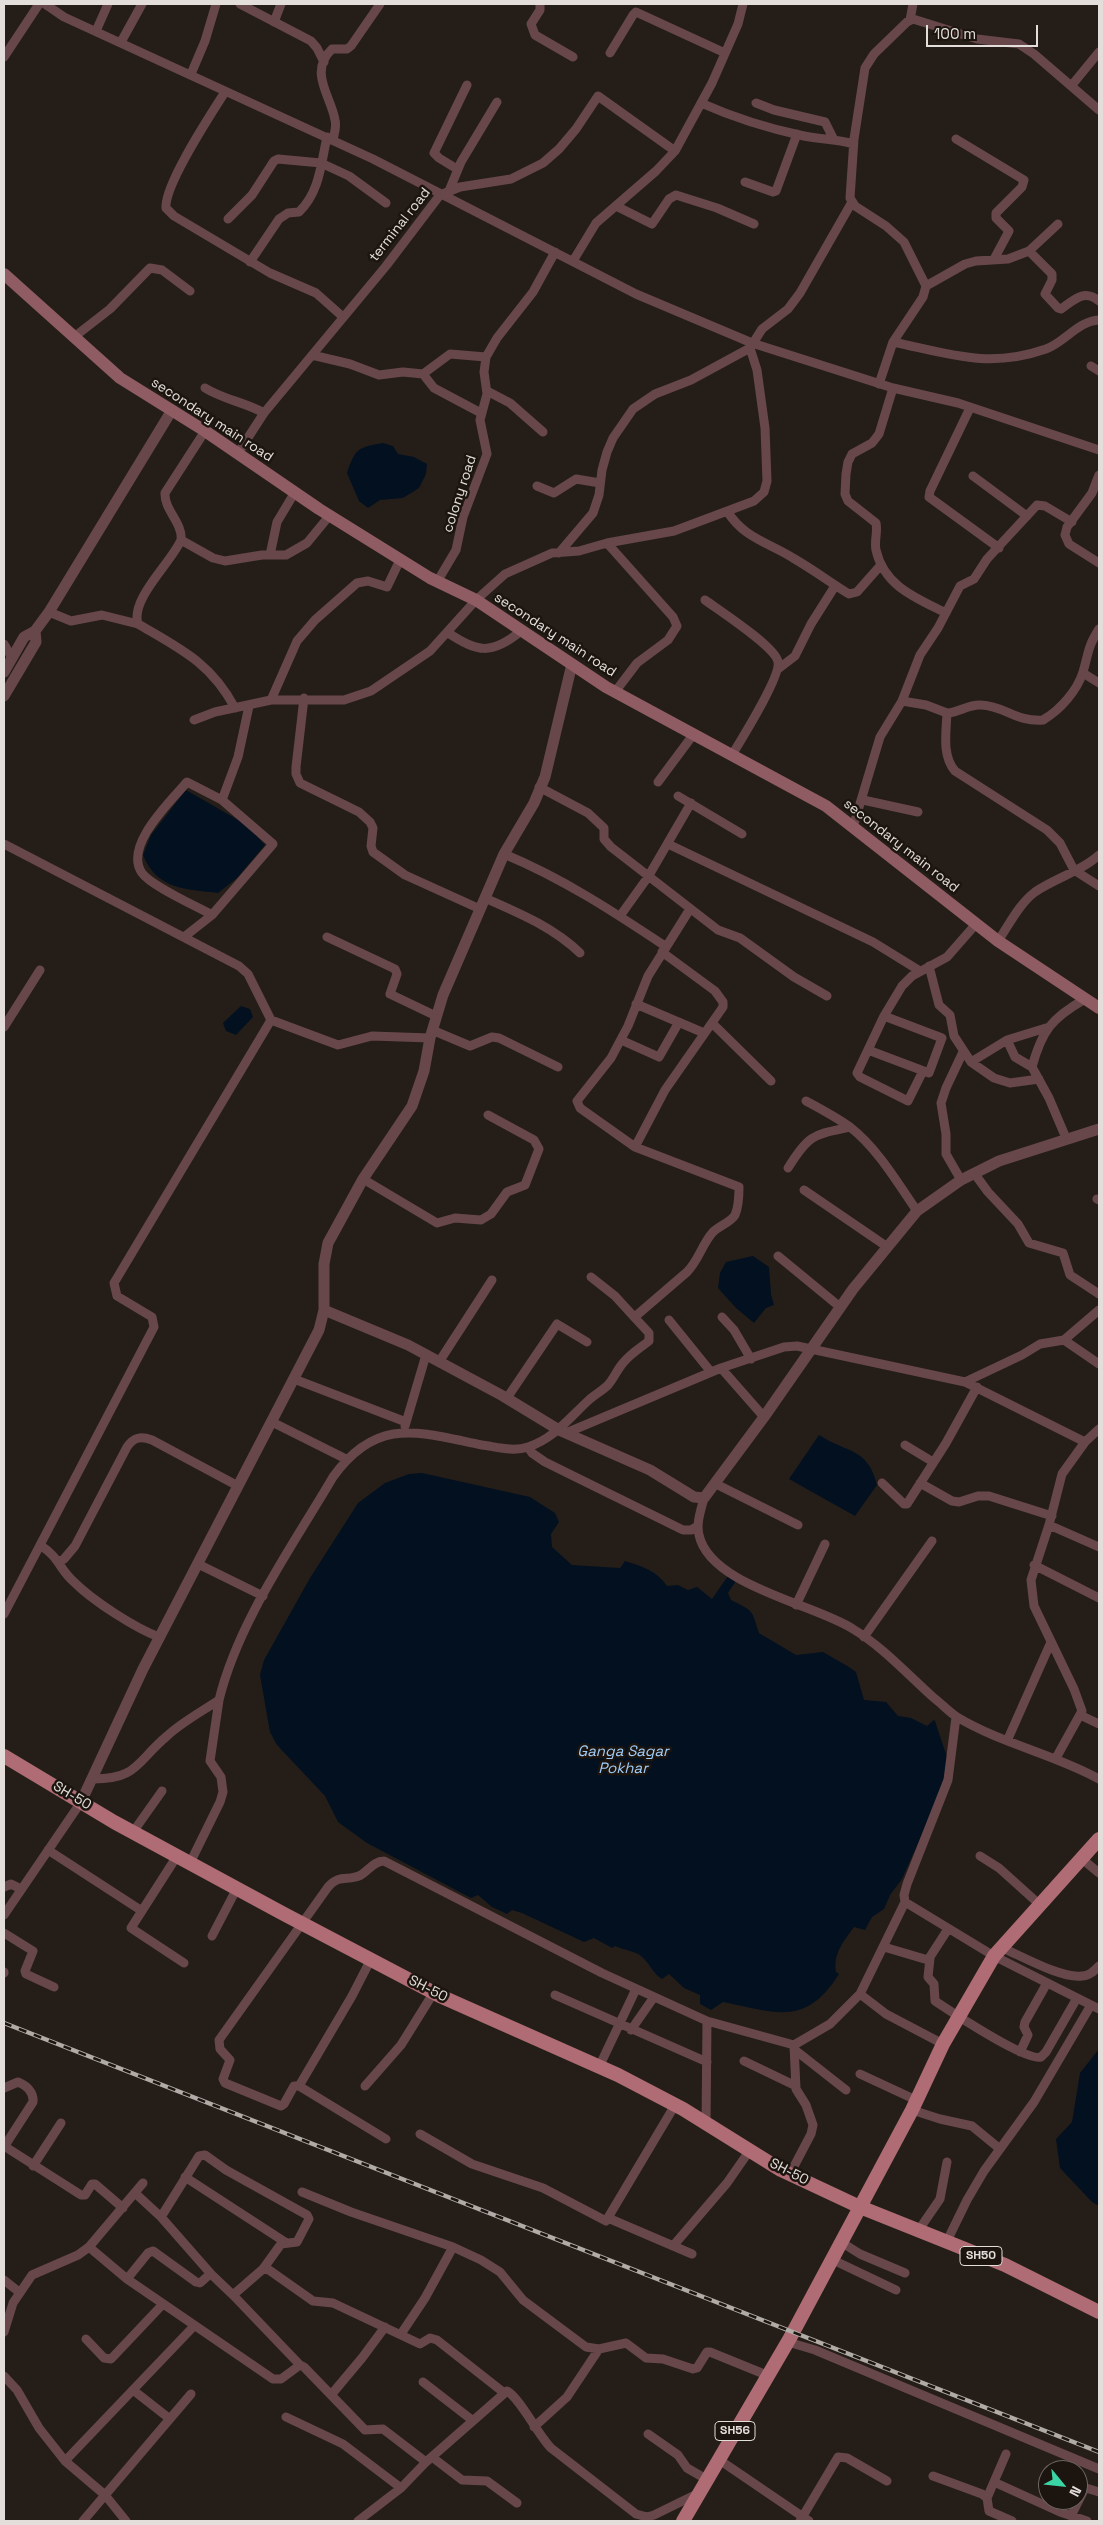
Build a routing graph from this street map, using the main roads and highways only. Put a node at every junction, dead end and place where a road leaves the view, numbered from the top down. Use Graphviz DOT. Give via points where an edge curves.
graph roads {
  1 [pos="4,274"];
  2 [pos="1099,1008"];
  3 [pos="4,1756"];
  4 [pos="1099,1839"];
  5 [pos="860,2207"];
  6 [pos="1099,2312"];
  7 [pos="683,2521"];
  1 -- 2 [label="main road, secondary main road" via="120,378 400,560 476,600 615,692 826,806 998,942"];
  3 -- 5 [label="main road, SH-50" via="133,1832 302,1923 434,1992 675,2105 790,2174"];
  4 -- 5 [label="main road" via="997,1951 943,2044"];
  5 -- 6 [label="main road, SH50" via="1004,2266"];
  5 -- 7 [label="main road, SH56" via="769,2376"];
}
